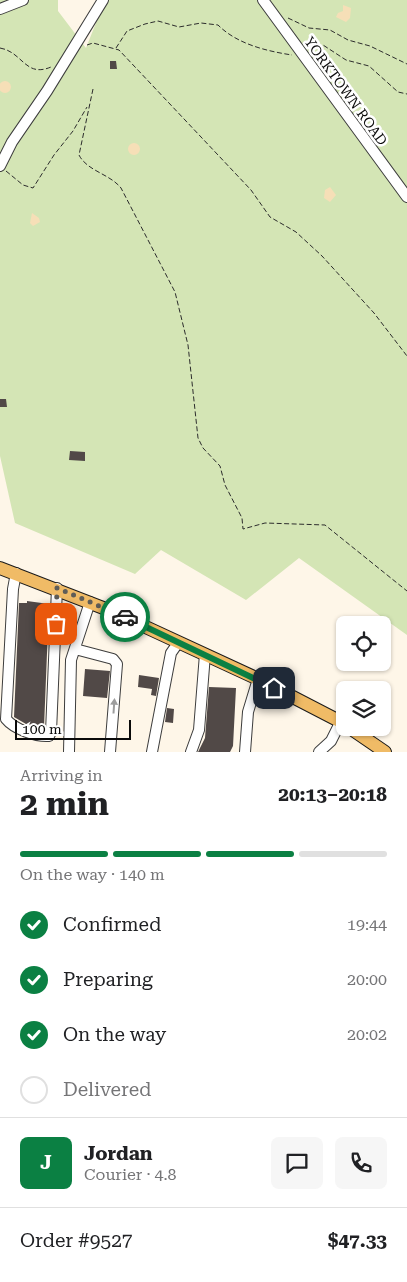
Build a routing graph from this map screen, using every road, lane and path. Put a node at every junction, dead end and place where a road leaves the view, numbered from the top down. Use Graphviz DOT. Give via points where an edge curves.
graph roads {
  1 [pos="23,0"];
  2 [pos="103,0"];
  3 [pos="263,0"];
  4 [pos="0,9"];
  5 [pos="274,16"];
  6 [pos="84,46"];
  7 [pos="0,48"];
  8 [pos="116,48"];
  9 [pos="302,54"];
  10 [pos="68,56"];
  11 [pos="407,64"];
  12 [pos="93,90"];
  13 [pos="407,94"];
  14 [pos="88,104"];
  15 [pos="0,166"];
  16 [pos="407,197"];
  17 [pos="407,356"];
  18 [pos="0,568"];
  19 [pos="16,573"];
  20 [pos="57,588"];
  21 [pos="407,591"];
  22 [pos="90,602"];
  23 [pos="178,643"];
  24 [pos="75,649"];
  25 [pos="205,654"];
  26 [pos="258,679"];
  27 [pos="336,719"];
  28 [pos="336,735"];
  29 [pos="363,736"];
  30 [pos="68,750"];
  31 [pos="110,752"];
  32 [pos="152,752"];
  33 [pos="191,752"];
  34 [pos="245,752"];
  35 [pos="319,752"];
  36 [pos="386,752"];
  1 -- 4 [label="street"];
  2 -- 10 [label="street"];
  3 -- 5 [label="street, YORKTOWN ROAD"];
  5 -- 9 [label="street, YORKTOWN ROAD"];
  5 -- 11 [label="path" via="290,18 316,30 330,30"];
  6 -- 8 [label="path" via="93,43"];
  7 -- 10 [label="path" via="16,54 35,70 50,68"];
  8 -- 9 [label="path" via="127,31 158,21 179,27 201,23 218,25 226,34 241,41 284,53"];
  8 -- 17 [label="path" via="251,190 270,216 296,232 322,256 374,313"];
  9 -- 13 [label="path" via="323,45 346,60 369,66 398,92"];
  9 -- 16 [label="street, YORKTOWN ROAD"];
  10 -- 15 [label="street"];
  12 -- 14 [label="path"];
  14 -- 15 [label="path" via="78,124 33,188 23,185"];
  14 -- 21 [label="path" via="79,155 121,188 176,292 188,345 198,438 220,466 224,486 242,518 243,529 265,523 325,525"];
  18 -- 19 [label="main road"];
  19 -- 20 [label="main road"];
  19 -- 20 [label="street" via="6,719 10,724 41,737 49,736 51,732"];
  20 -- 22 [label="main road"];
  22 -- 23 [label="main road"];
  22 -- 24 [label="street"];
  23 -- 25 [label="main road"];
  23 -- 32 [label="street" via="171,653"];
  24 -- 30 [label="street" via="69,688"];
  31 -- 24 [label="street, one-way" via="117,664"];
  25 -- 26 [label="main road"];
  25 -- 33 [label="street" via="200,730"];
  26 -- 27 [label="main road"];
  26 -- 34 [label="street" via="249,705"];
  28 -- 35 [label="street"];
  29 -- 36 [label="main road"];
}
